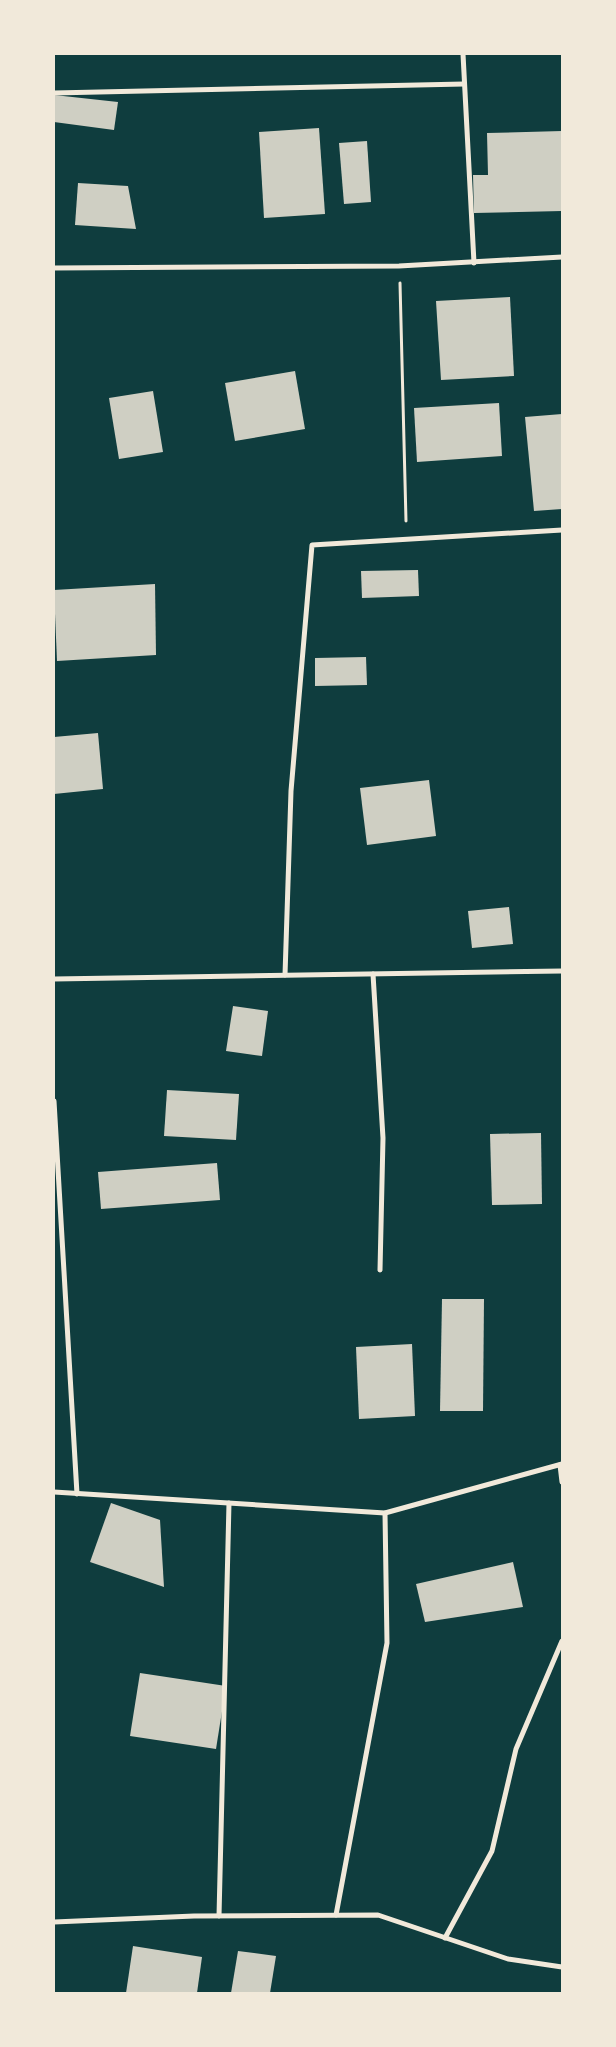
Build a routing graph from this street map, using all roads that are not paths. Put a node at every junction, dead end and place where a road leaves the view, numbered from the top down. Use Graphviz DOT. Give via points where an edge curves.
graph roads {
  1 [pos="463,54"];
  2 [pos="464,84"];
  3 [pos="54,93"];
  4 [pos="562,257"];
  5 [pos="474,263"];
  6 [pos="54,268"];
  7 [pos="562,530"];
  8 [pos="562,971"];
  9 [pos="374,974"];
  10 [pos="285,975"];
  11 [pos="54,979"];
  12 [pos="54,1101"];
  13 [pos="380,1270"];
  14 [pos="561,1465"];
  15 [pos="562,1482"];
  16 [pos="54,1492"];
  17 [pos="77,1494"];
  18 [pos="228,1503"];
  19 [pos="385,1513"];
  20 [pos="562,1641"];
  21 [pos="336,1915"];
  22 [pos="219,1916"];
  23 [pos="54,1922"];
  24 [pos="445,1938"];
  25 [pos="562,1967"];
  1 -- 2 [label="street"];
  2 -- 3 [label="street"];
  2 -- 5 [label="street"];
  4 -- 5 [label="street"];
  5 -- 6 [label="street"];
  7 -- 10 [label="street" via="312,545 291,791"];
  8 -- 9 [label="street"];
  9 -- 10 [label="street"];
  9 -- 13 [label="street" via="383,1138"];
  10 -- 11 [label="street"];
  12 -- 17 [label="street"];
  14 -- 15 [label="street"];
  14 -- 19 [label="street"];
  16 -- 17 [label="street"];
  17 -- 18 [label="street"];
  18 -- 19 [label="street"];
  18 -- 22 [label="street"];
  19 -- 21 [label="street" via="386,1643"];
  20 -- 24 [label="street" via="516,1749 492,1851"];
  21 -- 22 [label="street"];
  21 -- 24 [label="street" via="378,1915"];
  22 -- 23 [label="street"];
  24 -- 25 [label="street" via="508,1959"];
}
